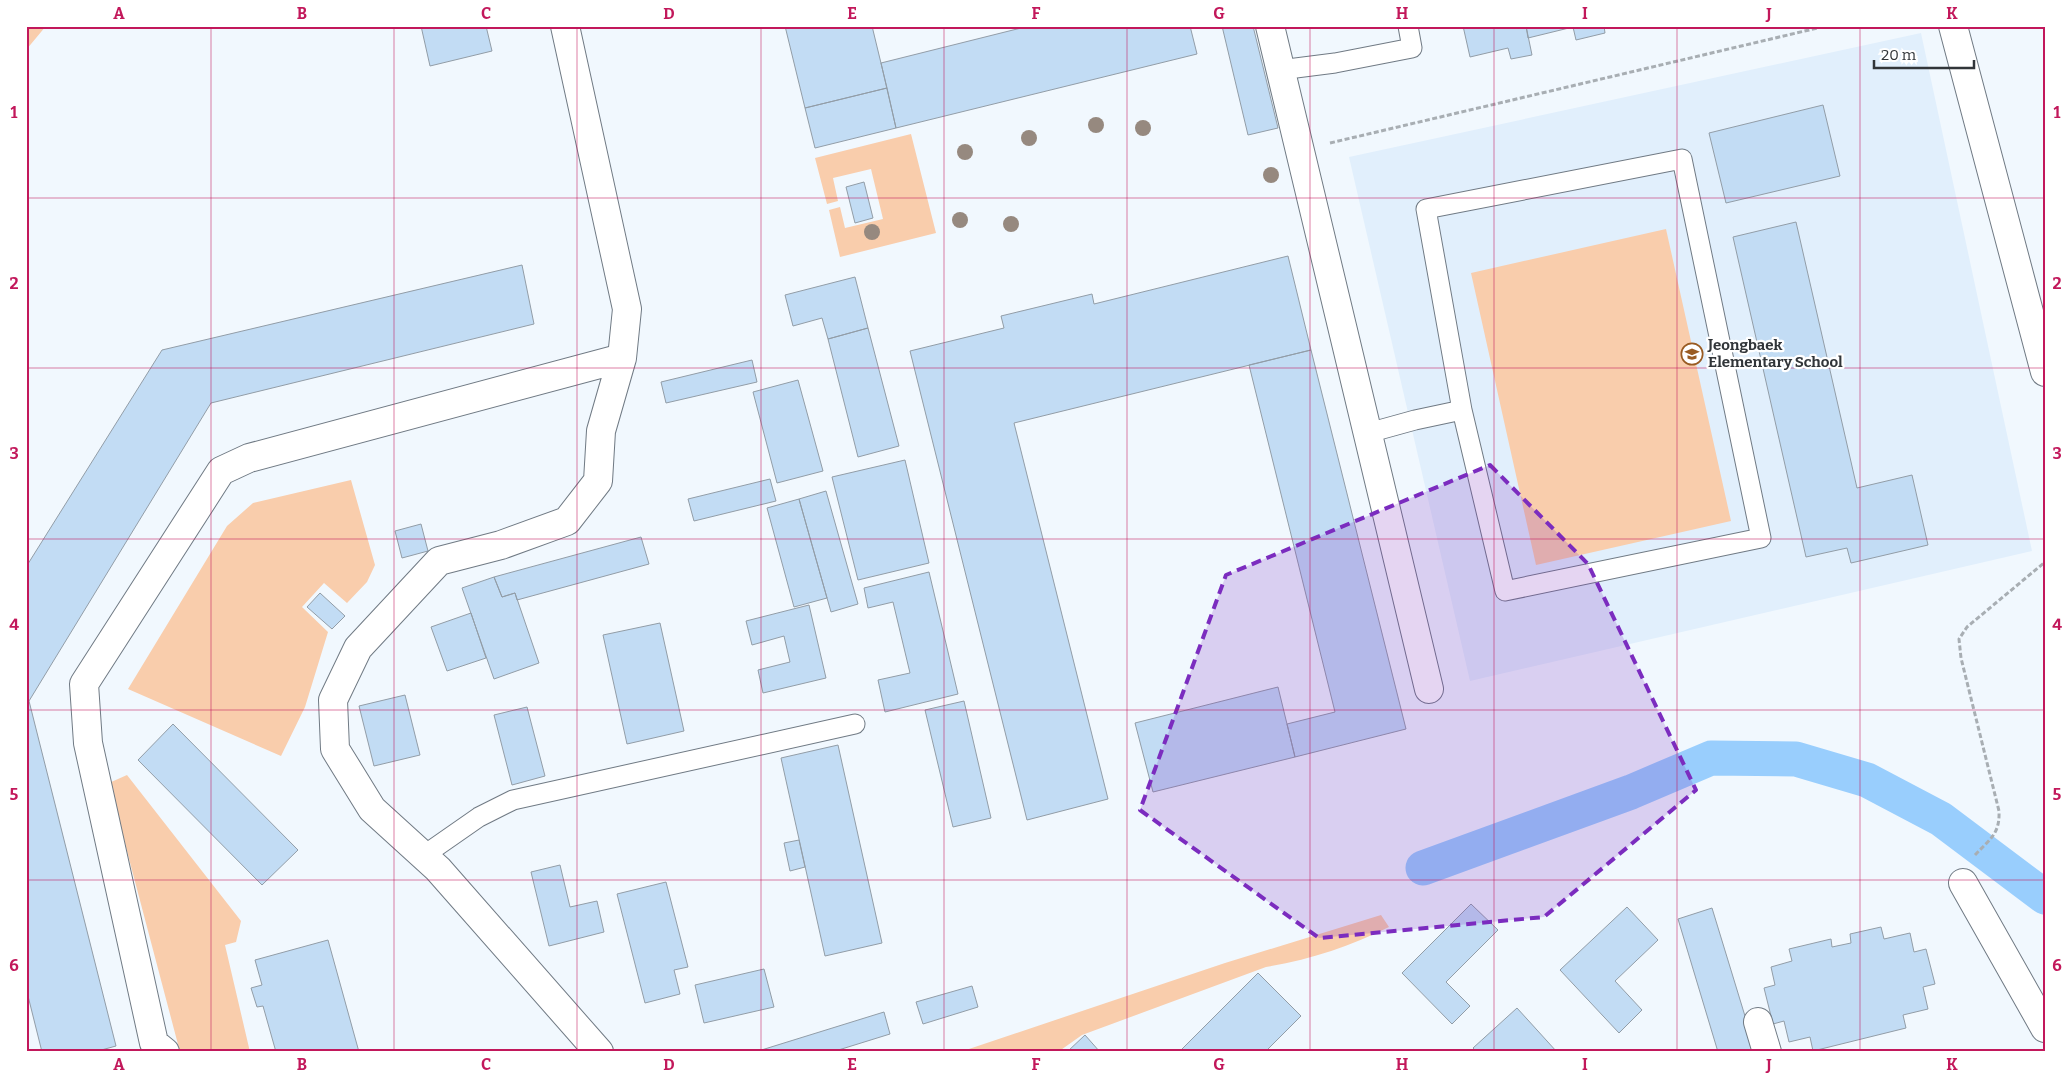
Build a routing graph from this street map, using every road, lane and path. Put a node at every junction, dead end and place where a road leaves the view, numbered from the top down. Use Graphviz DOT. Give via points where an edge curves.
graph roads {
  1 [pos="564,26"];
  2 [pos="1270,26"];
  3 [pos="1408,26"];
  4 [pos="1826,26"];
  5 [pos="1952,26"];
  6 [pos="1280,70"];
  7 [pos="1299,150"];
  8 [pos="622,358"];
  9 [pos="2045,372"];
  10 [pos="1462,410"];
  11 [pos="1368,433"];
  12 [pos="2045,562"];
  13 [pos="1429,689"];
  14 [pos="855,724"];
  15 [pos="423,856"];
  16 [pos="1967,871"];
  17 [pos="1758,1022"];
  18 [pos="2045,1028"];
  19 [pos="165,1052"];
  20 [pos="599,1052"];
  21 [pos="1767,1052"];
  1 -- 8 [label="street" via="627,309"];
  2 -- 6 [label="street"];
  3 -- 6 [label="lane" via="1412,48"];
  4 -- 7 [label="path"];
  5 -- 9 [label="street"];
  6 -- 7 [label="street"];
  7 -- 11 [label="street"];
  8 -- 15 [label="street" via="601,431 598,481 567,521 501,545 439,561 358,648 334,700 335,749 372,809"];
  8 -- 19 [label="street" via="249,458 221,471 84,684 88,743 154,1043"];
  10 -- 10 [label="lane" via="1426,209 1682,159 1761,538 1506,591"];
  10 -- 11 [label="lane"];
  11 -- 13 [label="street"];
  12 -- 16 [label="path" via="1967,627 1959,640 2000,823"];
  14 -- 15 [label="lane" via="513,800 479,817"];
  15 -- 20 [label="street"];
  16 -- 18 [label="street"];
  17 -- 21 [label="street"];
}
